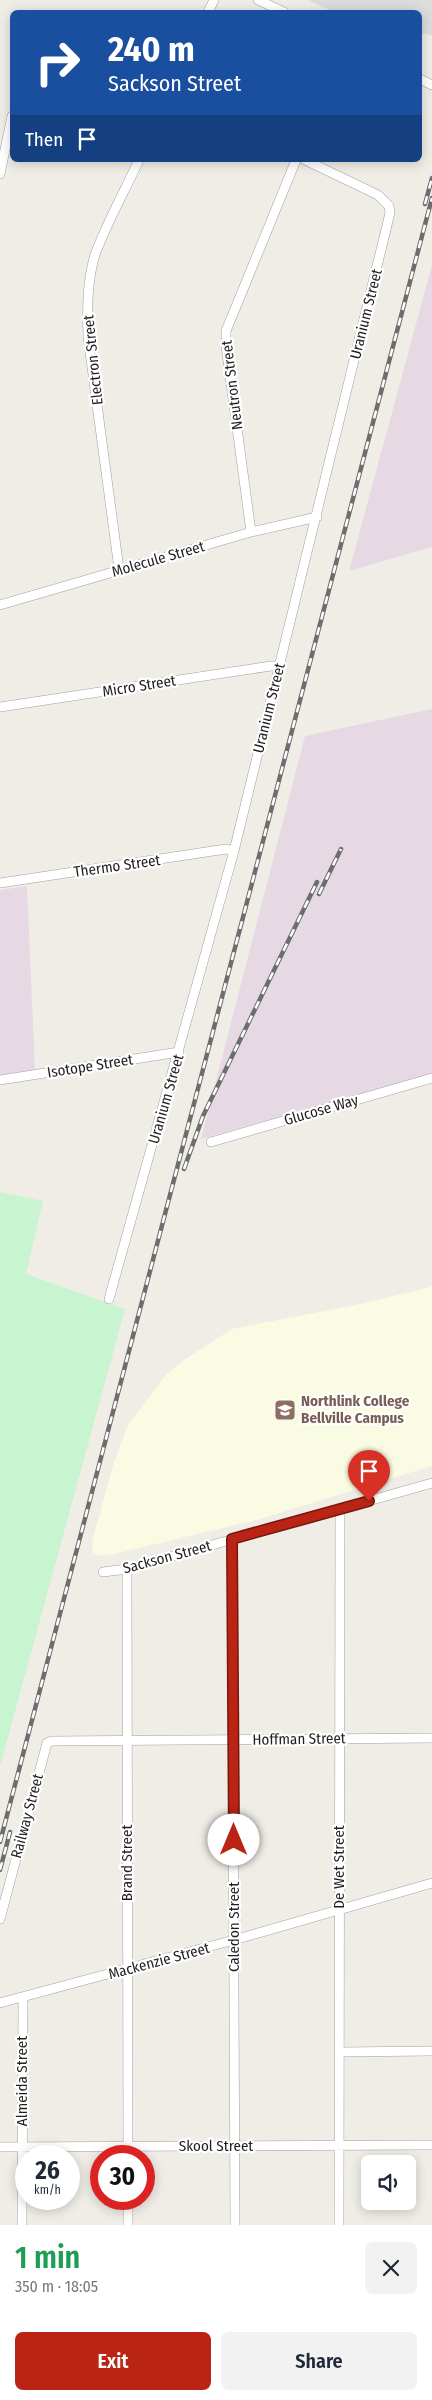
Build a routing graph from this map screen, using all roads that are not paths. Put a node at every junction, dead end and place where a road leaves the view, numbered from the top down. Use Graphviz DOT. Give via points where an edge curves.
graph roads {
  1 [pos="258,0"];
  2 [pos="280,10"];
  3 [pos="10,126"];
  4 [pos="138,162"];
  5 [pos="295,162"];
  6 [pos="309,162"];
  7 [pos="0,174"];
  8 [pos="317,517"];
  9 [pos="251,532"];
  10 [pos="120,569"];
  11 [pos="0,605"];
  12 [pos="279,666"];
  13 [pos="0,707"];
  14 [pos="234,851"];
  15 [pos="0,883"];
  16 [pos="179,1052"];
  17 [pos="432,1078"];
  18 [pos="0,1080"];
  19 [pos="211,1142"];
  20 [pos="109,1299"];
  21 [pos="432,1483"];
  22 [pos="340,1509"];
  23 [pos="232,1539"];
  24 [pos="127,1569"];
  25 [pos="103,1572"];
  26 [pos="126,1738"];
  27 [pos="432,1738"];
  28 [pos="340,1739"];
  29 [pos="234,1740"];
  30 [pos="47,1743"];
  31 [pos="432,1883"];
  32 [pos="338,1909"];
  33 [pos="0,1919"];
  34 [pos="234,1940"];
  35 [pos="127,1970"];
  36 [pos="23,1997"];
  37 [pos="0,2003"];
  38 [pos="432,2051"];
  39 [pos="340,2052"];
  40 [pos="22,2145"];
  41 [pos="128,2145"];
  42 [pos="432,2145"];
  43 [pos="0,2146"];
  44 [pos="155,2146"];
  45 [pos="234,2146"];
  46 [pos="340,2146"];
  47 [pos="15,2147"];
  48 [pos="22,2210"];
  49 [pos="128,2210"];
  50 [pos="22,2225"];
  51 [pos="128,2225"];
  52 [pos="234,2225"];
  53 [pos="340,2225"];
  1 -- 2 [label="street"];
  3 -- 7 [label="street"];
  4 -- 10 [label="street, Electron Street" via="96,252 88,309 90,346"];
  5 -- 9 [label="street, Neutron Street" via="226,332"];
  6 -- 8 [label="street, Uranium Street" via="378,195 389,206 390,214"];
  8 -- 9 [label="street, Molecule Street"];
  8 -- 12 [label="street, Uranium Street"];
  9 -- 10 [label="street, Molecule Street"];
  10 -- 11 [label="street, Molecule Street"];
  12 -- 13 [label="street, Micro Street"];
  12 -- 14 [label="street, Uranium Street"];
  14 -- 15 [label="street, Thermo Street" via="226,849"];
  14 -- 16 [label="street, Uranium Street"];
  16 -- 18 [label="street, Isotope Street"];
  16 -- 20 [label="street, Uranium Street"];
  17 -- 19 [label="street, Glucose Way"];
  21 -- 22 [label="street, Sackson Street"];
  22 -- 23 [label="street, Sackson Street"];
  22 -- 28 [label="street, De Wet Street"];
  23 -- 24 [label="street, Sackson Street"];
  23 -- 29 [label="street, Caledon Street"];
  24 -- 25 [label="street, Sackson Street"];
  24 -- 26 [label="street, Brand Street"];
  26 -- 29 [label="street, Hoffman Street"];
  26 -- 30 [label="street, Hoffman Street"];
  26 -- 35 [label="street, Brand Street"];
  27 -- 28 [label="street, Hoffman Street"];
  28 -- 29 [label="street, Hoffman Street"];
  28 -- 32 [label="street, De Wet Street"];
  29 -- 34 [label="street, Caledon Street"];
  30 -- 33 [label="street, Railway Street"];
  31 -- 32 [label="street, Mackenzie Street"];
  32 -- 34 [label="street, Mackenzie Street"];
  32 -- 39 [label="street, De Wet Street"];
  34 -- 35 [label="street, Mackenzie Street"];
  34 -- 45 [label="street, Caledon Street"];
  35 -- 36 [label="street, Mackenzie Street"];
  35 -- 41 [label="street, Brand Street"];
  36 -- 37 [label="street, Mackenzie Street"];
  36 -- 40 [label="street, Almeida Street"];
  38 -- 39 [label="street"];
  39 -- 46 [label="street, De Wet Street"];
  42 -- 46 [label="street, Skool Street"];
  43 -- 47 [label="street, Skool Street"];
  44 -- 45 [label="street, Skool Street"];
  45 -- 46 [label="street, Skool Street"];
  45 -- 52 [label="street, Caledon Street"];
  46 -- 53 [label="street, De Wet Street"];
  48 -- 50 [label="street, Almeida Street"];
  49 -- 51 [label="street"];
}
